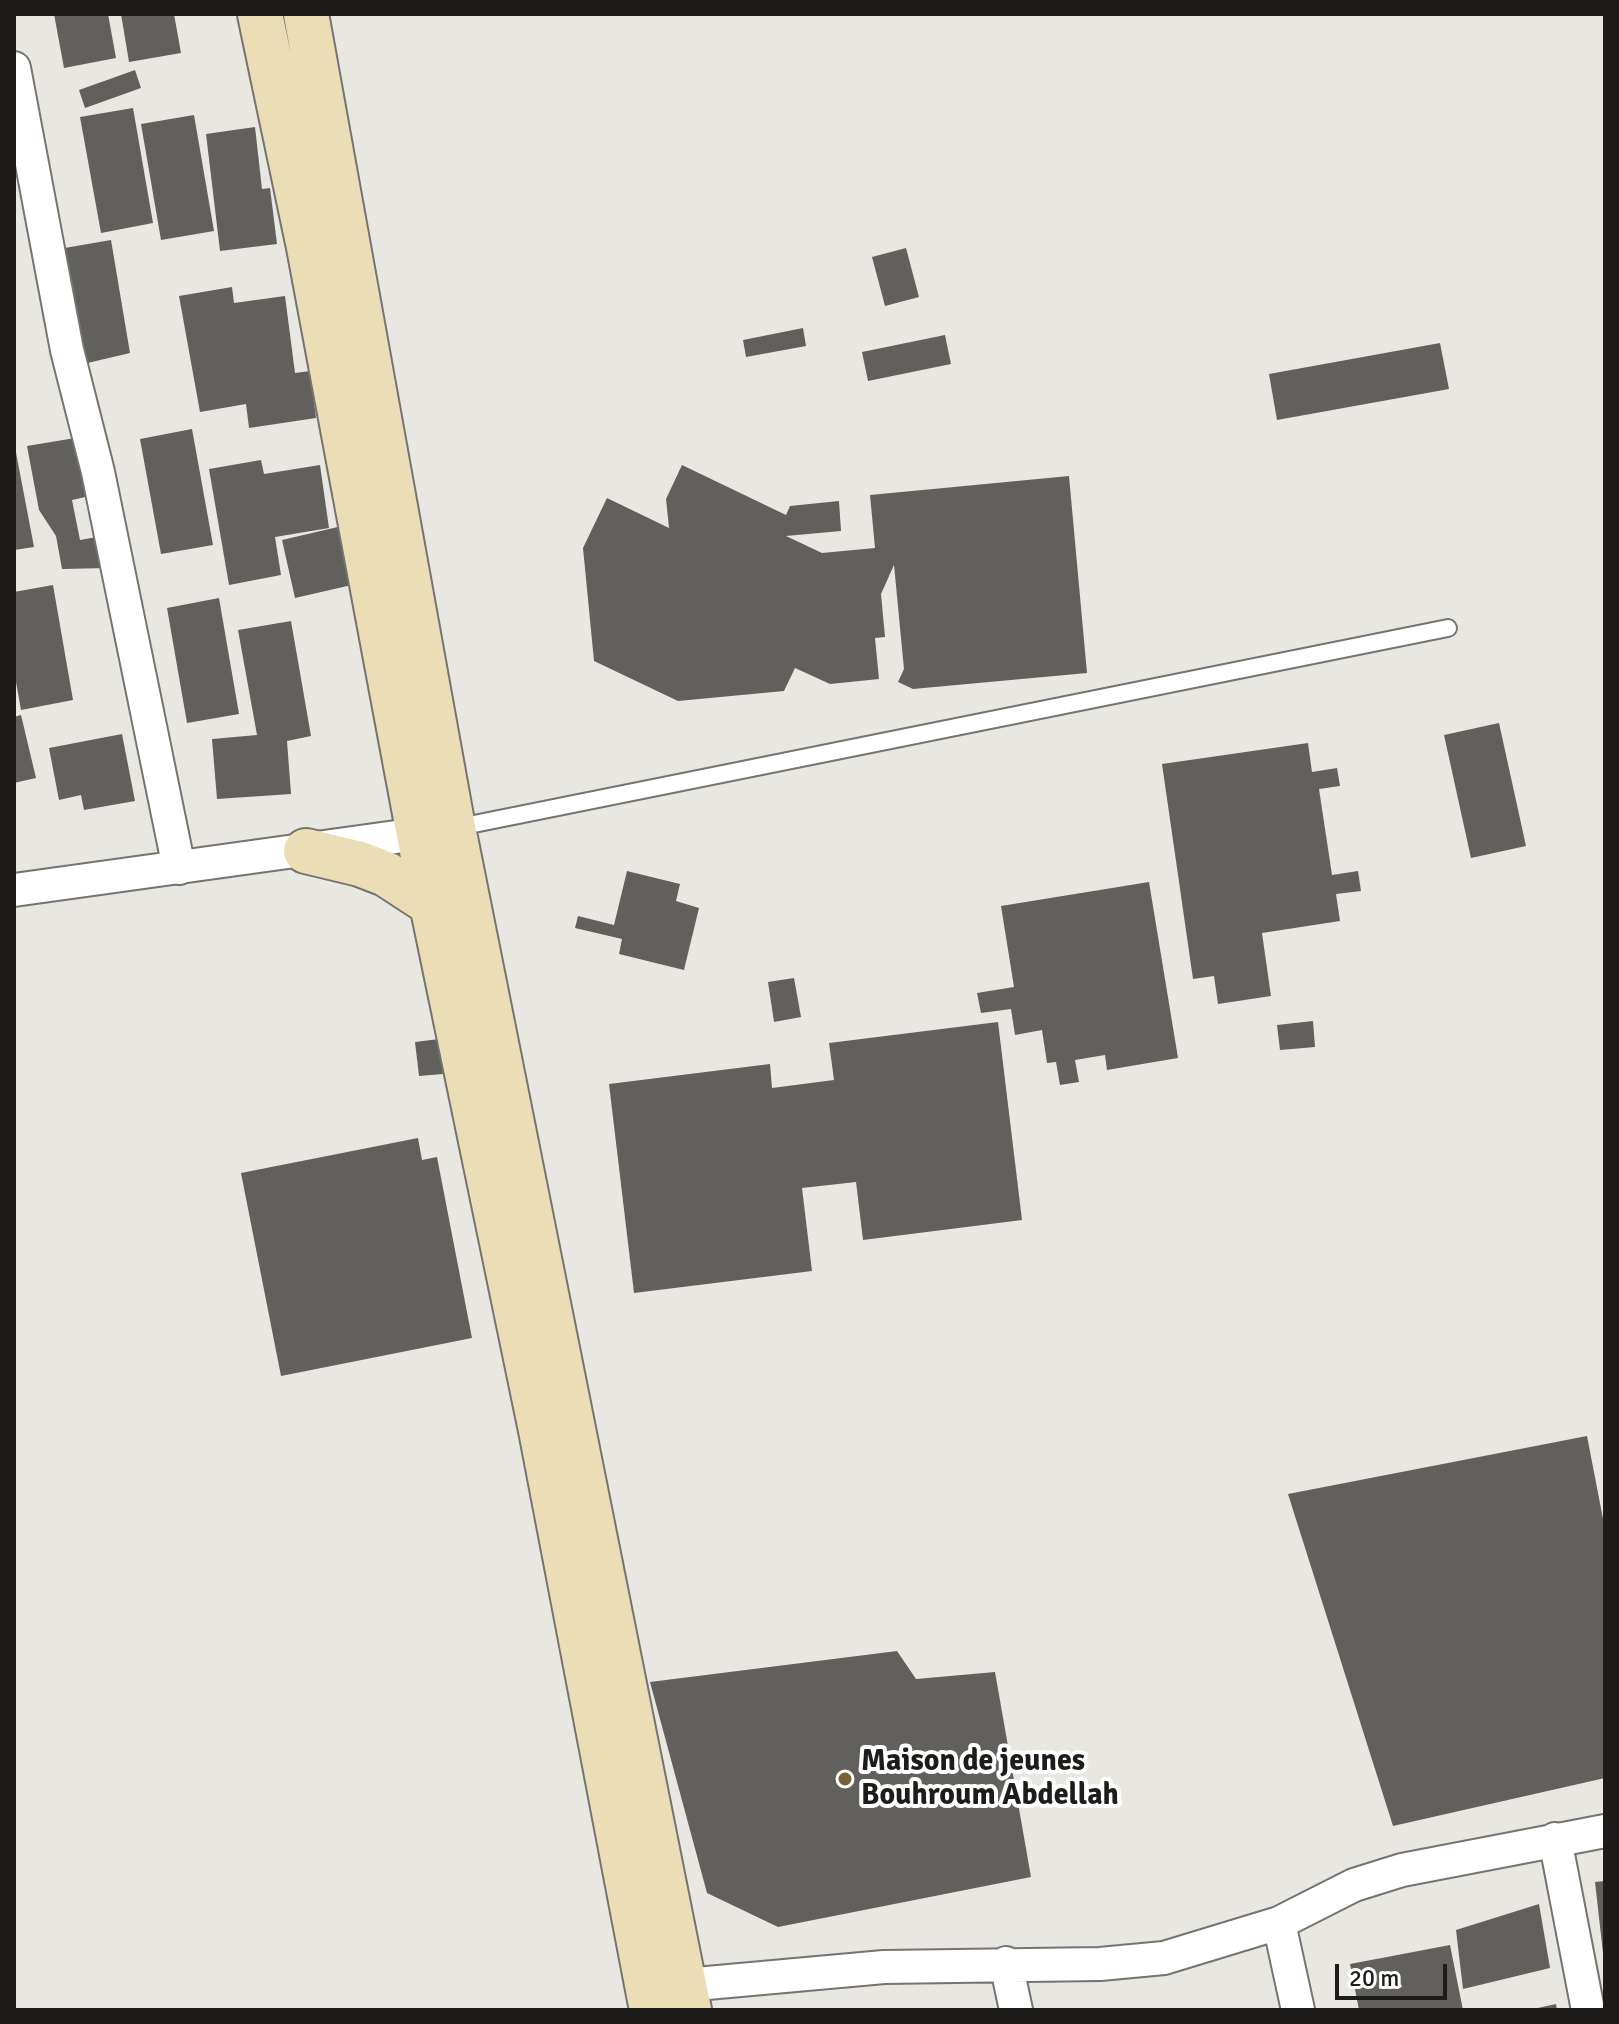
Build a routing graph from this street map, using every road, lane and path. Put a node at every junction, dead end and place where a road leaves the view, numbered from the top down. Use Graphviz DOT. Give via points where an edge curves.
graph roads {
  1 [pos="260,14"];
  2 [pos="306,14"];
  3 [pos="14,68"];
  4 [pos="1448,628"];
  5 [pos="436,832"];
  6 [pos="306,851"];
  7 [pos="179,868"];
  8 [pos="14,890"];
  9 [pos="432,904"];
  10 [pos="1605,1831"];
  11 [pos="1555,1839"];
  12 [pos="1279,1923"];
  13 [pos="1006,1963"];
  14 [pos="675,2002"];
  15 [pos="1016,2010"];
  16 [pos="1298,2010"];
  17 [pos="1588,2010"];
  1 -- 5 [label="main road"];
  2 -- 5 [label="main road"];
  3 -- 7 [label="street" via="67,350 98,472"];
  4 -- 5 [label="lane"];
  5 -- 6 [label="street"];
  5 -- 9 [label="main road"];
  5 -- 14 [label="main road"];
  6 -- 7 [label="street"];
  6 -- 9 [label="main road" via="386,874"];
  7 -- 8 [label="street"];
  9 -- 14 [label="main road" via="541,1430"];
  10 -- 11 [label="street"];
  11 -- 12 [label="street" via="1390,1873"];
  11 -- 17 [label="street"];
  12 -- 13 [label="street" via="1164,1958"];
  12 -- 16 [label="street"];
  13 -- 14 [label="street" via="884,1967"];
  13 -- 15 [label="street"];
}
